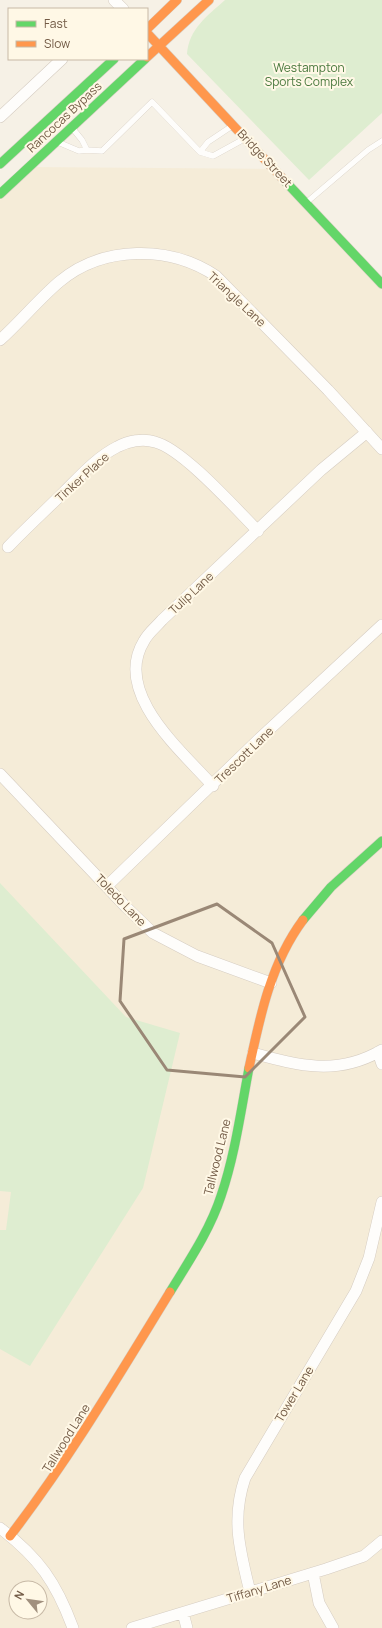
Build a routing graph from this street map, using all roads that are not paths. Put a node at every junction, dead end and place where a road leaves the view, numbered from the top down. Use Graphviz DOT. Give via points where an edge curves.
graph roads {
  1 [pos="177,0"];
  2 [pos="209,0"];
  3 [pos="148,28"];
  4 [pos="148,34"];
  5 [pos="159,46"];
  6 [pos="148,56"];
  7 [pos="61,60"];
  8 [pos="113,60"];
  9 [pos="144,60"];
  10 [pos="0,117"];
  11 [pos="234,125"];
  12 [pos="71,127"];
  13 [pos="246,138"];
  14 [pos="56,141"];
  15 [pos="382,141"];
  16 [pos="87,150"];
  17 [pos="200,152"];
  18 [pos="0,164"];
  19 [pos="0,194"];
  20 [pos="307,202"];
  21 [pos="382,284"];
  22 [pos="0,340"];
  23 [pos="367,432"];
  24 [pos="382,448"];
  25 [pos="258,531"];
  26 [pos="8,547"];
  27 [pos="382,625"];
  28 [pos="0,774"];
  29 [pos="213,786"];
  30 [pos="382,841"];
  31 [pos="107,886"];
  32 [pos="271,984"];
  33 [pos="380,1051"];
  34 [pos="253,1054"];
  35 [pos="382,1064"];
  36 [pos="382,1202"];
  37 [pos="0,1528"];
  38 [pos="10,1536"];
  39 [pos="382,1541"];
  40 [pos="313,1573"];
  41 [pos="250,1592"];
  42 [pos="183,1613"];
  43 [pos="73,1628"];
  44 [pos="132,1628"];
  45 [pos="187,1628"];
  46 [pos="333,1628"];
  1 -- 3 [label="main road"];
  2 -- 5 [label="main road, Rancocas Bypass"];
  4 -- 5 [label="main road, Bridge Street"];
  5 -- 6 [label="main road, Rancocas Bypass"];
  5 -- 11 [label="main road, Bridge Street"];
  7 -- 10 [label="street"];
  8 -- 18 [label="main road, Rancocas Bypass"];
  9 -- 12 [label="main road, Rancocas Bypass"];
  11 -- 13 [label="main road, Bridge Street"];
  11 -- 17 [label="lane" via="208,142"];
  12 -- 14 [label="main road, Rancocas Bypass"];
  12 -- 16 [label="lane"];
  13 -- 17 [label="lane" via="213,156"];
  13 -- 20 [label="main road, Bridge Street"];
  14 -- 16 [label="lane" via="79,151"];
  14 -- 19 [label="main road, Rancocas Bypass"];
  15 -- 20 [label="lane"];
  16 -- 17 [label="lane" via="102,151 152,102"];
  20 -- 21 [label="main road, Bridge Street"];
  22 -- 23 [label="street, Triangle Lane" via="60,281 88,265 119,255 136,253 169,256 202,266 216,276"];
  23 -- 24 [label="street, Triangle Lane"];
  23 -- 25 [label="street, Tulip Lane" via="321,470"];
  25 -- 26 [label="street, Tinker Place" via="190,464 169,448 143,440 117,447 94,463"];
  25 -- 29 [label="street, Tulip Lane" via="162,620 144,641 139,653 137,679 144,703 167,735"];
  27 -- 29 [label="street, Trescott Lane" via="258,740"];
  28 -- 31 [label="street, Toledo Lane"];
  29 -- 31 [label="street, Trescott Lane"];
  30 -- 32 [label="main road, Tallwood Lane" via="328,891 302,922 290,940"];
  31 -- 32 [label="street, Toledo Lane" via="140,921 168,942 197,956"];
  32 -- 34 [label="main road, Tallwood Lane"];
  33 -- 34 [label="street" via="355,1063 328,1067"];
  33 -- 35 [label="street"];
  34 -- 38 [label="main road, Tallwood Lane" via="226,1180 210,1222 66,1463"];
  36 -- 41 [label="street, Tower Lane" via="369,1258 356,1291 245,1478 237,1505 237,1519 241,1553"];
  37 -- 38 [label="street"];
  38 -- 43 [label="street" via="28,1552 53,1583 62,1598"];
  39 -- 40 [label="street, Tiffany Lane" via="364,1556"];
  40 -- 41 [label="street, Tiffany Lane"];
  40 -- 46 [label="street" via="319,1603"];
  41 -- 42 [label="street, Tiffany Lane"];
  42 -- 44 [label="street, Tiffany Lane"];
  42 -- 45 [label="street"];
}
